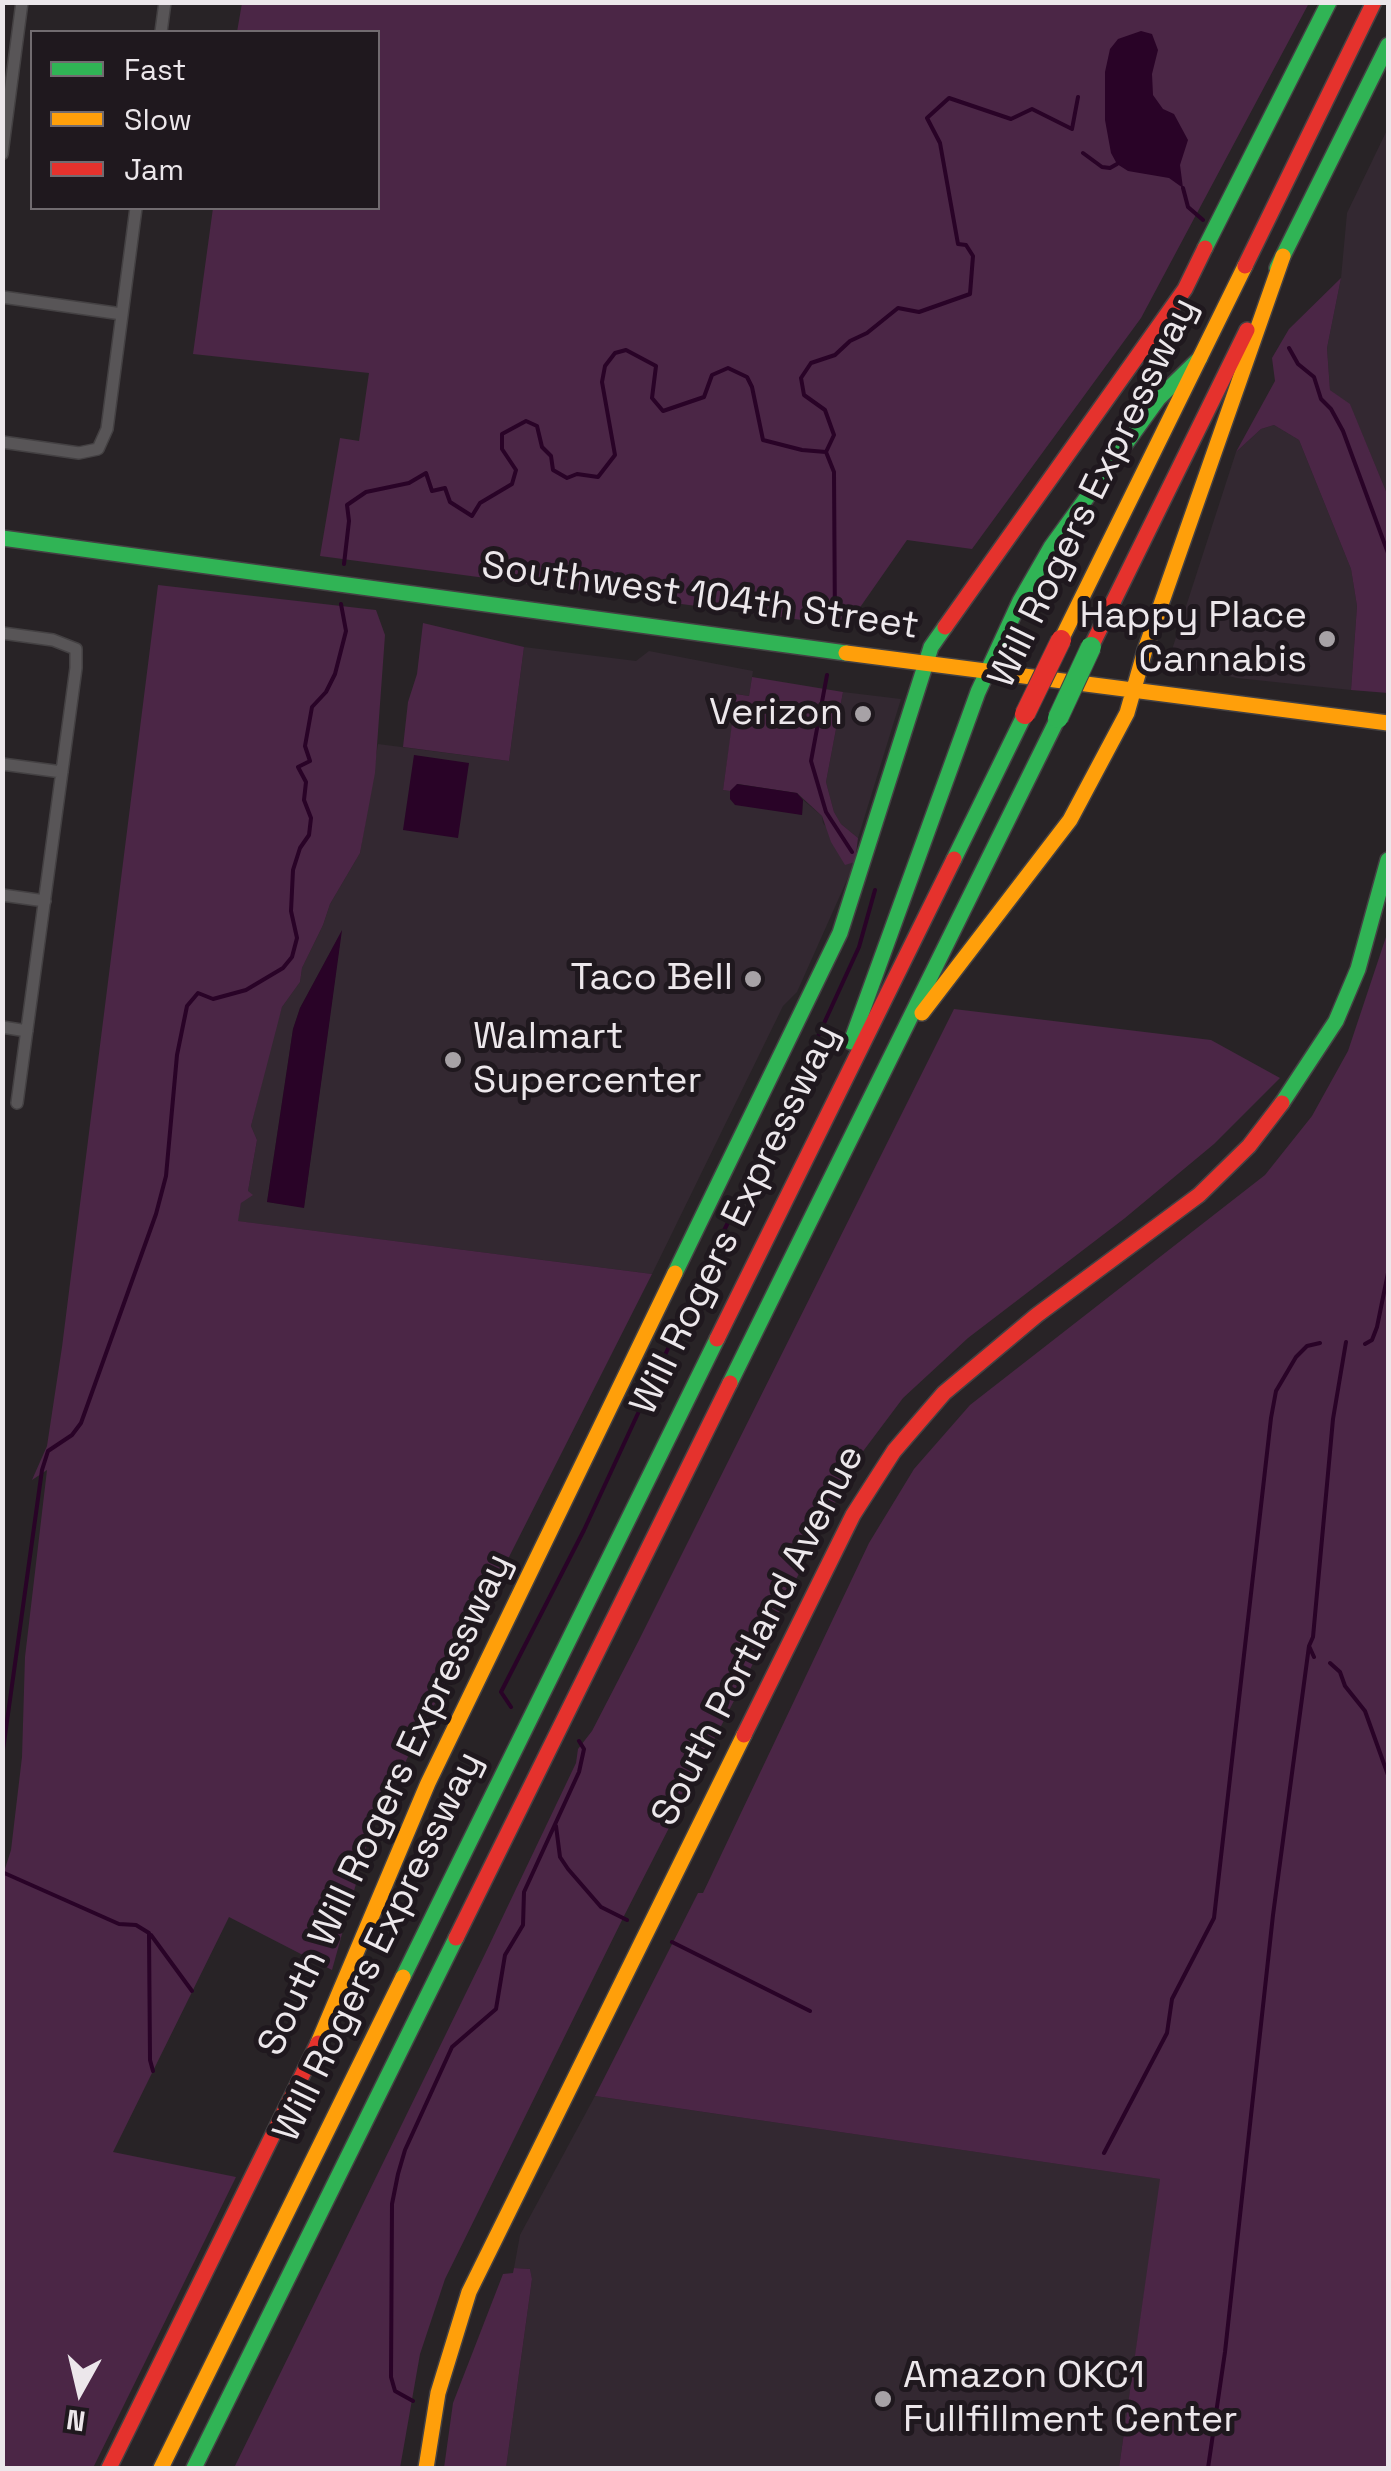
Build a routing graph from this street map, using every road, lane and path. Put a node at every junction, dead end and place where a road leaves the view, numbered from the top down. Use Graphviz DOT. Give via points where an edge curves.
graph roads {
  1 [pos="22,2"];
  2 [pos="165,2"];
  3 [pos="1329,2"];
  4 [pos="1374,2"];
  5 [pos="160,30"];
  6 [pos="1388,45"];
  7 [pos="2,154"];
  8 [pos="136,210"];
  9 [pos="1284,256"];
  10 [pos="2,296"];
  11 [pos="122,314"];
  12 [pos="1200,358"];
  13 [pos="2,442"];
  14 [pos="2,538"];
  15 [pos="2,633"];
  16 [pos="926,663"];
  17 [pos="987,671"];
  18 [pos="1134,691"];
  19 [pos="1388,723"];
  20 [pos="2,764"];
  21 [pos="62,772"];
  22 [pos="1388,860"];
  23 [pos="2,895"];
  24 [pos="45,901"];
  25 [pos="2,1027"];
  26 [pos="27,1031"];
  27 [pos="890,1056"];
  28 [pos="17,1103"];
  29 [pos="816,1138"];
  30 [pos="109,2468"];
  31 [pos="162,2468"];
  32 [pos="194,2468"];
  33 [pos="426,2468"];
  1 -- 7 [label="street"];
  2 -- 5 [label="street"];
  3 -- 16 [label="main road" via="1185,289"];
  4 -- 12 [label="main road, Will Rogers Expressway"];
  6 -- 9 [label="main road, Will Rogers Expressway"];
  8 -- 11 [label="street"];
  9 -- 18 [label="main road"];
  9 -- 27 [label="main road, Will Rogers Expressway, bridge"];
  10 -- 11 [label="street"];
  11 -- 13 [label="street" via="107,429 98,449 79,453"];
  12 -- 17 [label="main road" via="1158,399 1050,547"];
  12 -- 29 [label="main road, Will Rogers Expressway, bridge"];
  14 -- 16 [label="main road, Southwest 104th Street"];
  15 -- 21 [label="street" via="76,649"];
  16 -- 17 [label="main road, Southwest 104th Street"];
  16 -- 30 [label="main road, South Will Rogers Expressway" via="840,932 428,1783 335,2009"];
  17 -- 18 [label="main road, Southwest 104th Street"];
  17 -- 29 [label="main road"];
  18 -- 19 [label="main road, Southwest 104th Street"];
  18 -- 27 [label="main road" via="1070,820"];
  20 -- 21 [label="street"];
  21 -- 24 [label="street"];
  22 -- 33 [label="main road, South Portland Avenue" via="1361,960 1336,1021 1249,1146 1199,1195 944,1393 894,1451 853,1516 476,2275 446,2361"];
  23 -- 24 [label="street"];
  24 -- 26 [label="street"];
  25 -- 26 [label="street"];
  26 -- 28 [label="street"];
  27 -- 32 [label="main road, Will Rogers Expressway"];
  29 -- 31 [label="main road, Will Rogers Expressway"];
}
